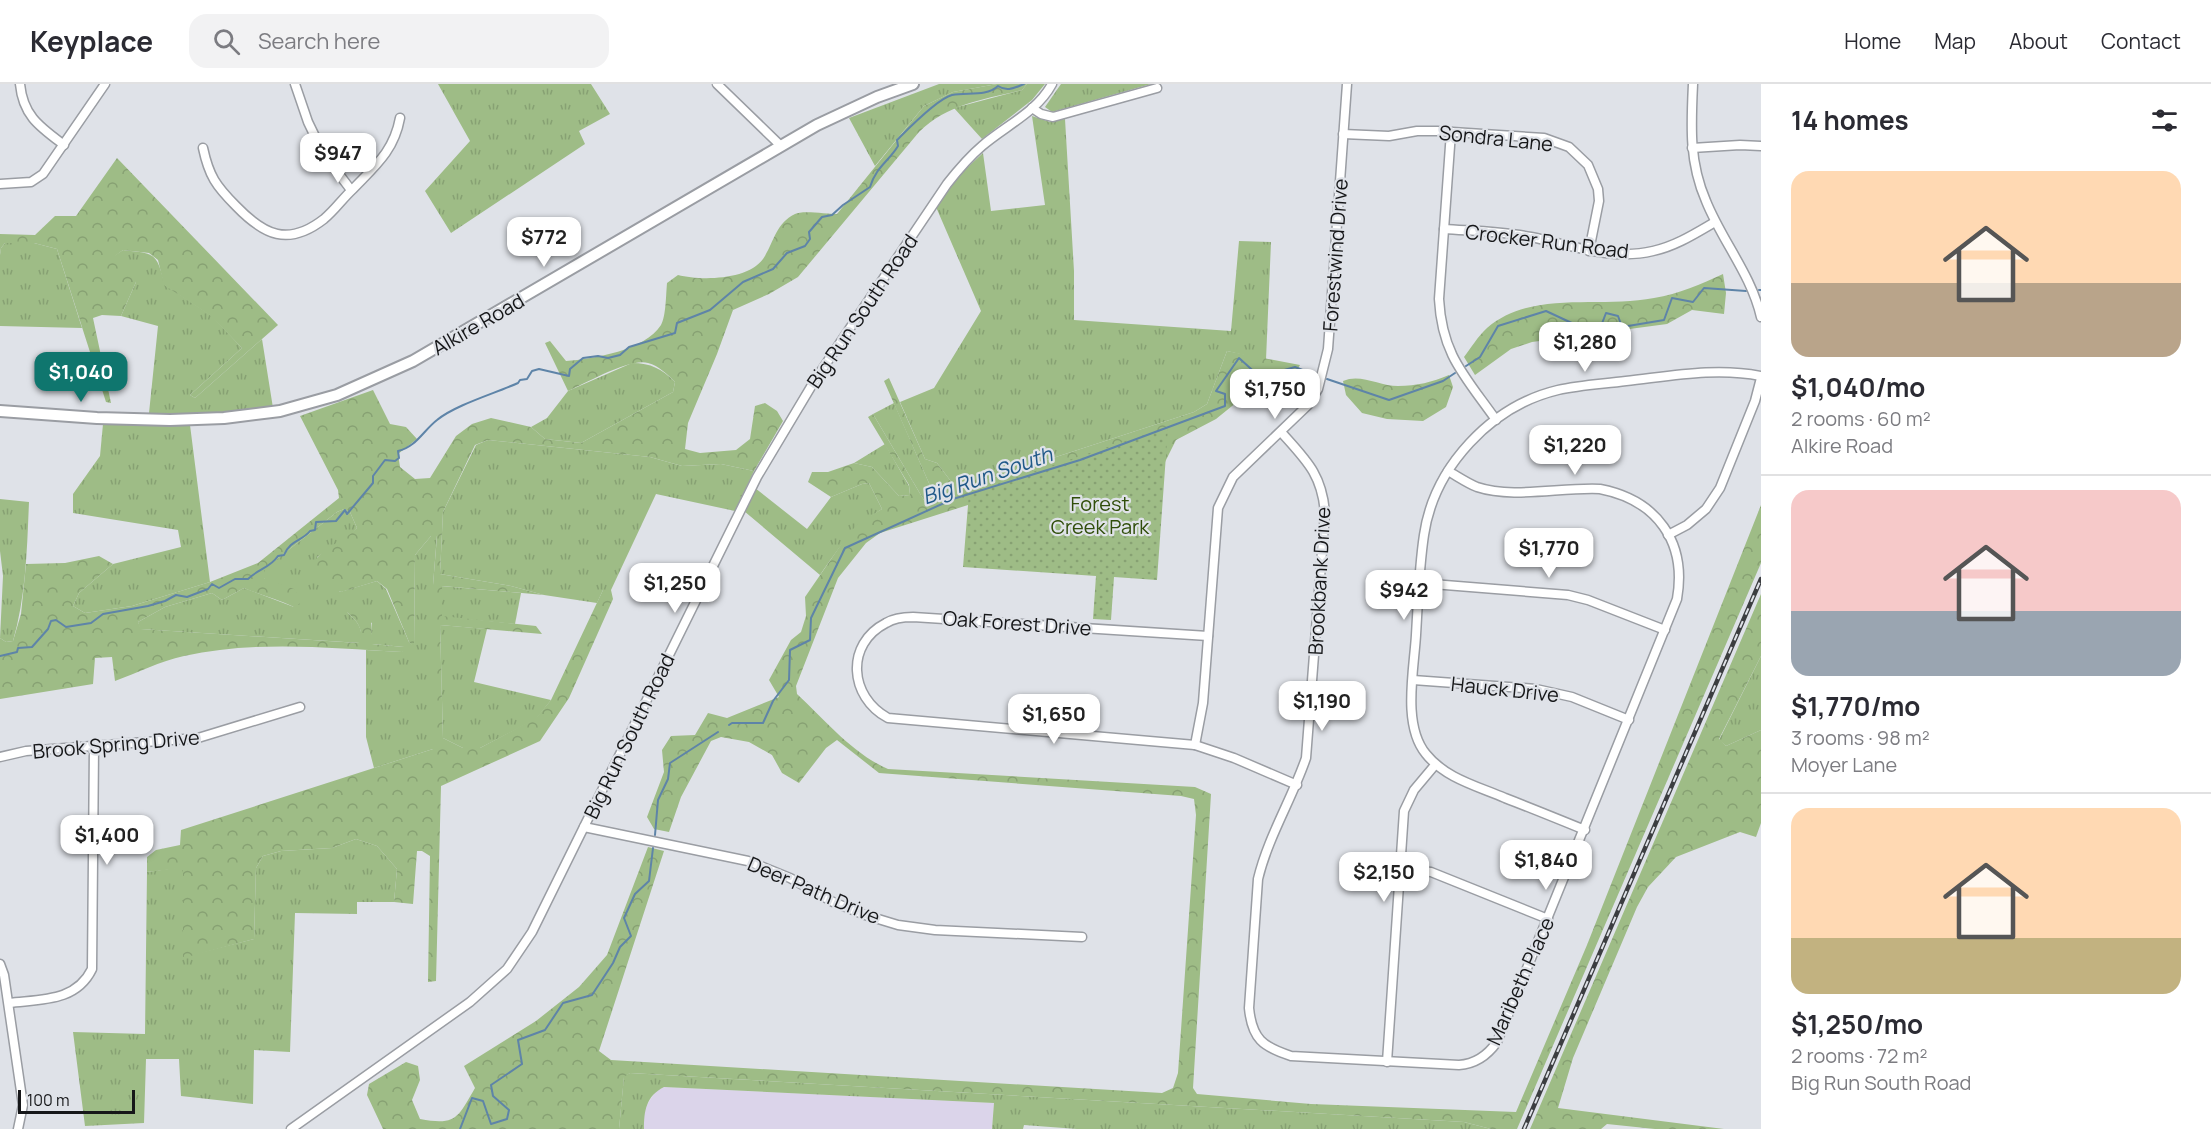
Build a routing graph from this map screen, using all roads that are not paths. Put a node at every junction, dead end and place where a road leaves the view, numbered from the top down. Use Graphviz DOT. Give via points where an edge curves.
graph roads {
  1 [pos="20,84"];
  2 [pos="105,84"];
  3 [pos="295,84"];
  4 [pos="717,84"];
  5 [pos="913,84"];
  6 [pos="1052,84"];
  7 [pos="1347,84"];
  8 [pos="1693,84"];
  9 [pos="1156,88"];
  10 [pos="1032,108"];
  11 [pos="400,118"];
  12 [pos="1450,132"];
  13 [pos="1343,134"];
  14 [pos="64,145"];
  15 [pos="781,146"];
  16 [pos="1761,146"];
  17 [pos="203,148"];
  18 [pos="1692,148"];
  19 [pos="0,184"];
  20 [pos="351,190"];
  21 [pos="1715,222"];
  22 [pos="1444,229"];
  23 [pos="1589,251"];
  24 [pos="1761,317"];
  25 [pos="1761,377"];
  26 [pos="0,411"];
  27 [pos="1496,420"];
  28 [pos="1281,432"];
  29 [pos="1448,471"];
  30 [pos="1668,535"];
  31 [pos="1420,583"];
  32 [pos="1665,630"];
  33 [pos="1208,636"];
  34 [pos="1413,680"];
  35 [pos="300,707"];
  36 [pos="1629,720"];
  37 [pos="1195,745"];
  38 [pos="94,746"];
  39 [pos="0,757"];
  40 [pos="1435,765"];
  41 [pos="1296,785"];
  42 [pos="584,827"];
  43 [pos="1585,830"];
  44 [pos="1400,869"];
  45 [pos="1548,919"];
  46 [pos="1082,937"];
  47 [pos="0,964"];
  48 [pos="9,1003"];
  49 [pos="1271,1050"];
  50 [pos="1387,1062"];
  51 [pos="18,1129"];
  52 [pos="291,1129"];
  1 -- 14 [label="street" via="28,114"];
  2 -- 14 [label="street"];
  3 -- 20 [label="street" via="323,153"];
  4 -- 15 [label="street"];
  5 -- 15 [label="main road, Alkire Road" via="846,111"];
  6 -- 10 [label="street, Big Run South Road"];
  7 -- 13 [label="street, Forestwind Drive"];
  8 -- 18 [label="street"];
  9 -- 10 [label="street" via="1053,117"];
  10 -- 42 [label="street, Big Run South Road" via="983,145 947,184 789,420 736,518"];
  11 -- 20 [label="street" via="390,150"];
  12 -- 13 [label="street, Sondra Lane"];
  12 -- 22 [label="street"];
  12 -- 23 [label="street, Sondra Lane" via="1544,138 1569,147 1594,176 1599,201"];
  13 -- 28 [label="street, Forestwind Drive" via="1328,349 1318,389"];
  14 -- 19 [label="street" via="43,174 31,182"];
  15 -- 26 [label="main road, Alkire Road" via="413,361 337,395 280,411 215,418 98,418"];
  16 -- 18 [label="street"];
  17 -- 20 [label="street" via="207,169 217,186 261,229 278,234 309,228 325,218"];
  18 -- 21 [label="street" via="1700,187"];
  21 -- 23 [label="street, Crocker Run Road" via="1653,251"];
  21 -- 24 [label="street" via="1751,287"];
  22 -- 23 [label="street, Crocker Run Road" via="1505,233"];
  22 -- 27 [label="street" via="1439,299 1443,334 1453,359"];
  25 -- 27 [label="street" via="1710,371 1557,390"];
  25 -- 30 [label="street" via="1720,488 1706,509"];
  27 -- 29 [label="street" via="1474,437"];
  28 -- 33 [label="street, Forestwind Drive" via="1233,477 1218,508"];
  28 -- 41 [label="street, Brookbank Drive" via="1321,484 1324,513 1309,737"];
  29 -- 30 [label="street, Maribeth Place" via="1488,490 1614,492 1647,508"];
  29 -- 31 [label="street" via="1427,520"];
  30 -- 32 [label="street, Maribeth Place" via="1678,558 1679,587"];
  31 -- 32 [label="street" via="1568,595"];
  31 -- 34 [label="street"];
  32 -- 36 [label="street, Maribeth Place"];
  33 -- 37 [label="street, Forestwind Drive"];
  33 -- 37 [label="street, Oak Forest Drive" via="906,617 885,623 872,633 864,643 857,670 862,694 888,718"];
  34 -- 36 [label="street, Hauck Drive" via="1554,692"];
  34 -- 40 [label="street" via="1412,722 1424,752"];
  35 -- 38 [label="street, Brook Spring Drive" via="211,736"];
  36 -- 43 [label="street, Maribeth Place"];
  37 -- 41 [label="street"];
  38 -- 39 [label="street, Brook Spring Drive"];
  38 -- 48 [label="street" via="92,969 84,984 70,993"];
  40 -- 43 [label="street" via="1456,778"];
  40 -- 44 [label="street" via="1414,790 1404,811"];
  41 -- 49 [label="street, Brookbank Drive" via="1258,879 1249,1008 1255,1033"];
  42 -- 46 [label="street, Deer Path Drive" via="748,861 833,902 898,925"];
  42 -- 52 [label="street, Big Run South Road" via="532,932 507,969 470,1002"];
  43 -- 45 [label="street, Maribeth Place"];
  44 -- 45 [label="street" via="1431,872"];
  44 -- 50 [label="street"];
  45 -- 50 [label="street, Maribeth Place" via="1492,1050 1468,1064"];
  47 -- 48 [label="street"];
  48 -- 51 [label="street" via="23,1105"];
  49 -- 50 [label="street, Maribeth Place" via="1291,1056"];
}
